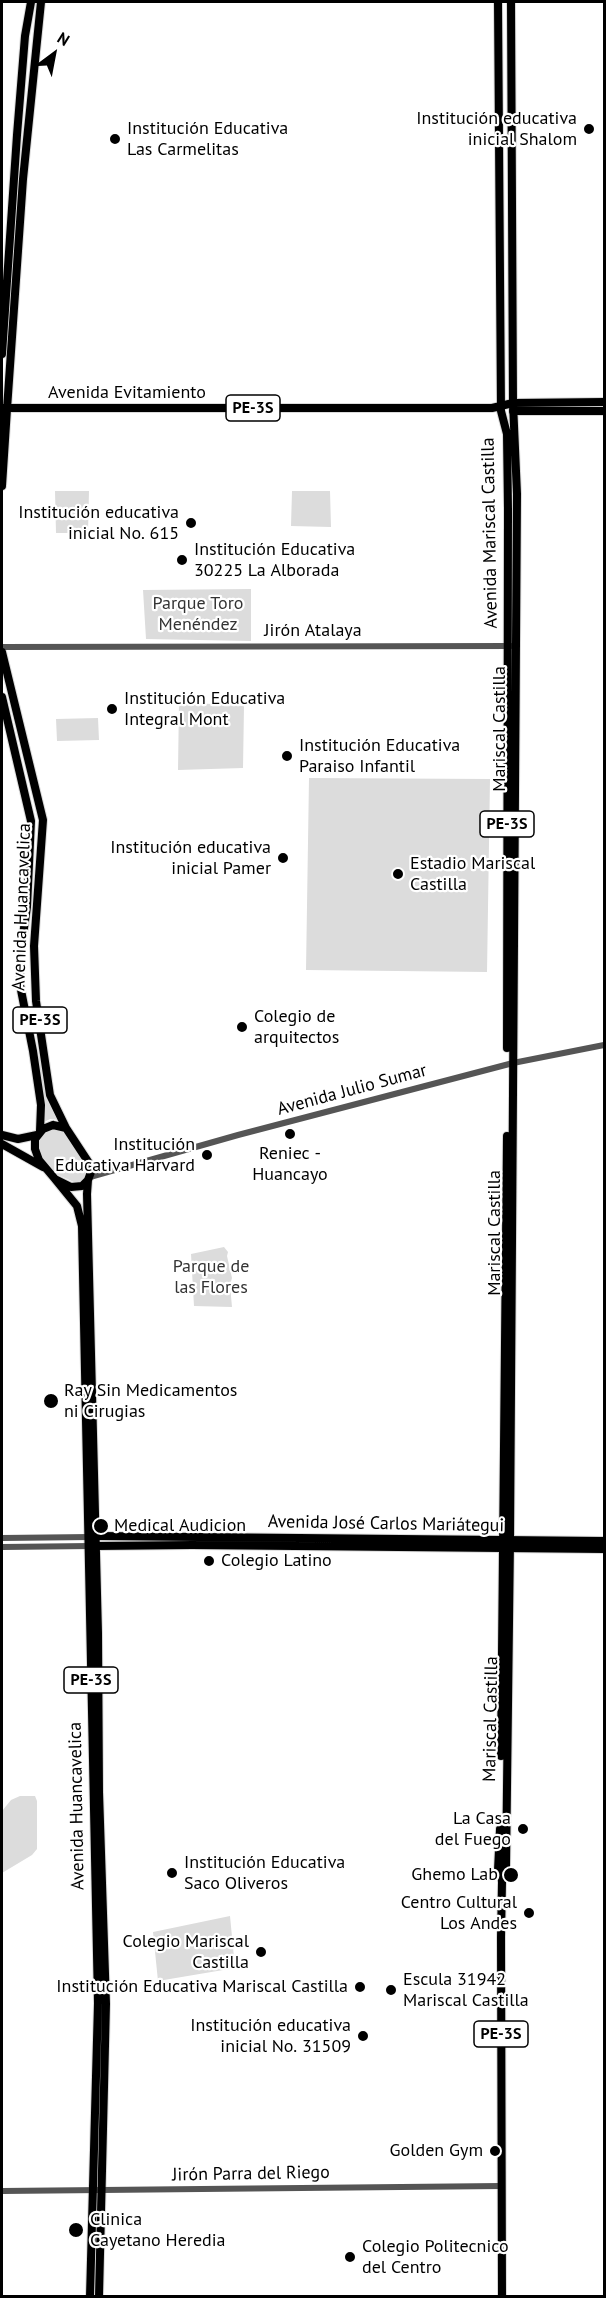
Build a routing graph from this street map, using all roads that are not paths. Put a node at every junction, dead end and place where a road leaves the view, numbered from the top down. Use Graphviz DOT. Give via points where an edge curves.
graph roads {
  1 [pos="31,2"];
  2 [pos="40,2"];
  3 [pos="498,2"];
  4 [pos="511,2"];
  5 [pos="2,354"];
  6 [pos="604,402"];
  7 [pos="513,407"];
  8 [pos="501,408"];
  9 [pos="6,410"];
  10 [pos="604,411"];
  11 [pos="2,486"];
  12 [pos="517,585"];
  13 [pos="512,646"];
  14 [pos="2,647"];
  15 [pos="2,652"];
  16 [pos="2,697"];
  17 [pos="5,722"];
  18 [pos="29,864"];
  19 [pos="40,865"];
  20 [pos="43,1043"];
  21 [pos="32,1045"];
  22 [pos="604,1045"];
  23 [pos="510,1063"];
  24 [pos="66,1128"];
  25 [pos="38,1133"];
  26 [pos="2,1136"];
  27 [pos="2,1144"];
  28 [pos="89,1163"];
  29 [pos="43,1167"];
  30 [pos="110,1171"];
  31 [pos="55,1179"];
  32 [pos="89,1179"];
  33 [pos="2,1538"];
  34 [pos="92,1541"];
  35 [pos="604,1541"];
  36 [pos="507,1544"];
  37 [pos="2,1547"];
  38 [pos="604,1549"];
  39 [pos="501,2186"];
  40 [pos="97,2190"];
  41 [pos="2,2191"];
  42 [pos="90,2296"];
  43 [pos="99,2296"];
  44 [pos="502,2296"];
  1 -- 5 [label="main road" via="16,135"];
  2 -- 9 [label="main road"];
  3 -- 8 [label="highway, Avenida Mariscal Castilla / PE-3S"];
  4 -- 7 [label="highway, Avenida Mariscal Castilla / PE-3S"];
  6 -- 7 [label="main road, Avenida Evitamiento"];
  7 -- 8 [label="highway, Avenida Evitamiento / PE-3S"];
  7 -- 10 [label="main road, Avenida Evitamiento"];
  7 -- 12 [label="highway, Avenida Mariscal Castilla / PE-3S"];
  8 -- 9 [label="highway, Avenida Evitamiento / PE-3S"];
  8 -- 13 [label="highway, Avenida Mariscal Castilla / PE-3S" via="507,434"];
  9 -- 11 [label="highway"];
  12 -- 13 [label="highway, Mariscal Castilla / PE-3S"];
  13 -- 14 [label="street, Jirón Atalaya"];
  13 -- 23 [label="highway, Avenida Mariscal Castilla / PE-3S"];
  15 -- 19 [label="highway, Avenida Huancavelica / PE-3S" via="43,820"];
  16 -- 17 [label="highway, Avenida Huancavelica / PE-3S"];
  17 -- 18 [label="highway, Avenida Huancavelica / PE-3S" via="31,821"];
  18 -- 19 [label="highway"];
  18 -- 21 [label="highway, Avenida Huancavelica / PE-3S" via="20,986"];
  19 -- 20 [label="highway, Avenida Huancavelica / PE-3S" via="34,946 36,1001"];
  20 -- 21 [label="highway"];
  20 -- 24 [label="highway, Avenida Huancavelica / PE-3S" via="50,1095"];
  21 -- 25 [label="highway, Avenida Huancavelica / PE-3S" via="40,1105"];
  22 -- 23 [label="street, Avenida Julio Sumar"];
  23 -- 30 [label="street, Avenida Julio Sumar"];
  23 -- 36 [label="highway, Mariscal Castilla / PE-3S"];
  24 -- 25 [label="highway" via="53,1125"];
  24 -- 28 [label="highway, PE-3S"];
  25 -- 26 [label="main road" via="18,1139"];
  25 -- 29 [label="highway, PE-3S" via="34,1143"];
  27 -- 29 [label="main road"];
  28 -- 30 [label="street"];
  28 -- 32 [label="highway, PE-3S"];
  29 -- 31 [label="highway, PE-3S"];
  30 -- 32 [label="street, Avenida Julio Sumar"];
  31 -- 32 [label="highway" via="75,1187"];
  31 -- 34 [label="highway, Avenida Huancavelica / PE-3S" via="77,1206 82,1226"];
  32 -- 34 [label="highway, Avenida Huancavelica / PE-3S"];
  33 -- 34 [label="street"];
  34 -- 36 [label="main road, Avenida José Carlos Mariátegui"];
  34 -- 37 [label="street"];
  34 -- 40 [label="highway, Avenida Huancavelica / PE-3S" via="106,2004"];
  35 -- 36 [label="main road, Avenida José Carlos Mariátegui"];
  36 -- 38 [label="main road, Avenida José Carlos Mariátegui"];
  36 -- 39 [label="highway, Mariscal Castilla / PE-3S"];
  39 -- 40 [label="street, Jirón Parra del Riego"];
  39 -- 44 [label="highway, Mariscal Castilla / PE-3S"];
  40 -- 41 [label="street, Jirón Parra del Riego"];
  40 -- 42 [label="highway, Avenida Huancavelica / PE-3S"];
  40 -- 43 [label="highway, Avenida Huancavelica / PE-3S"];
}
